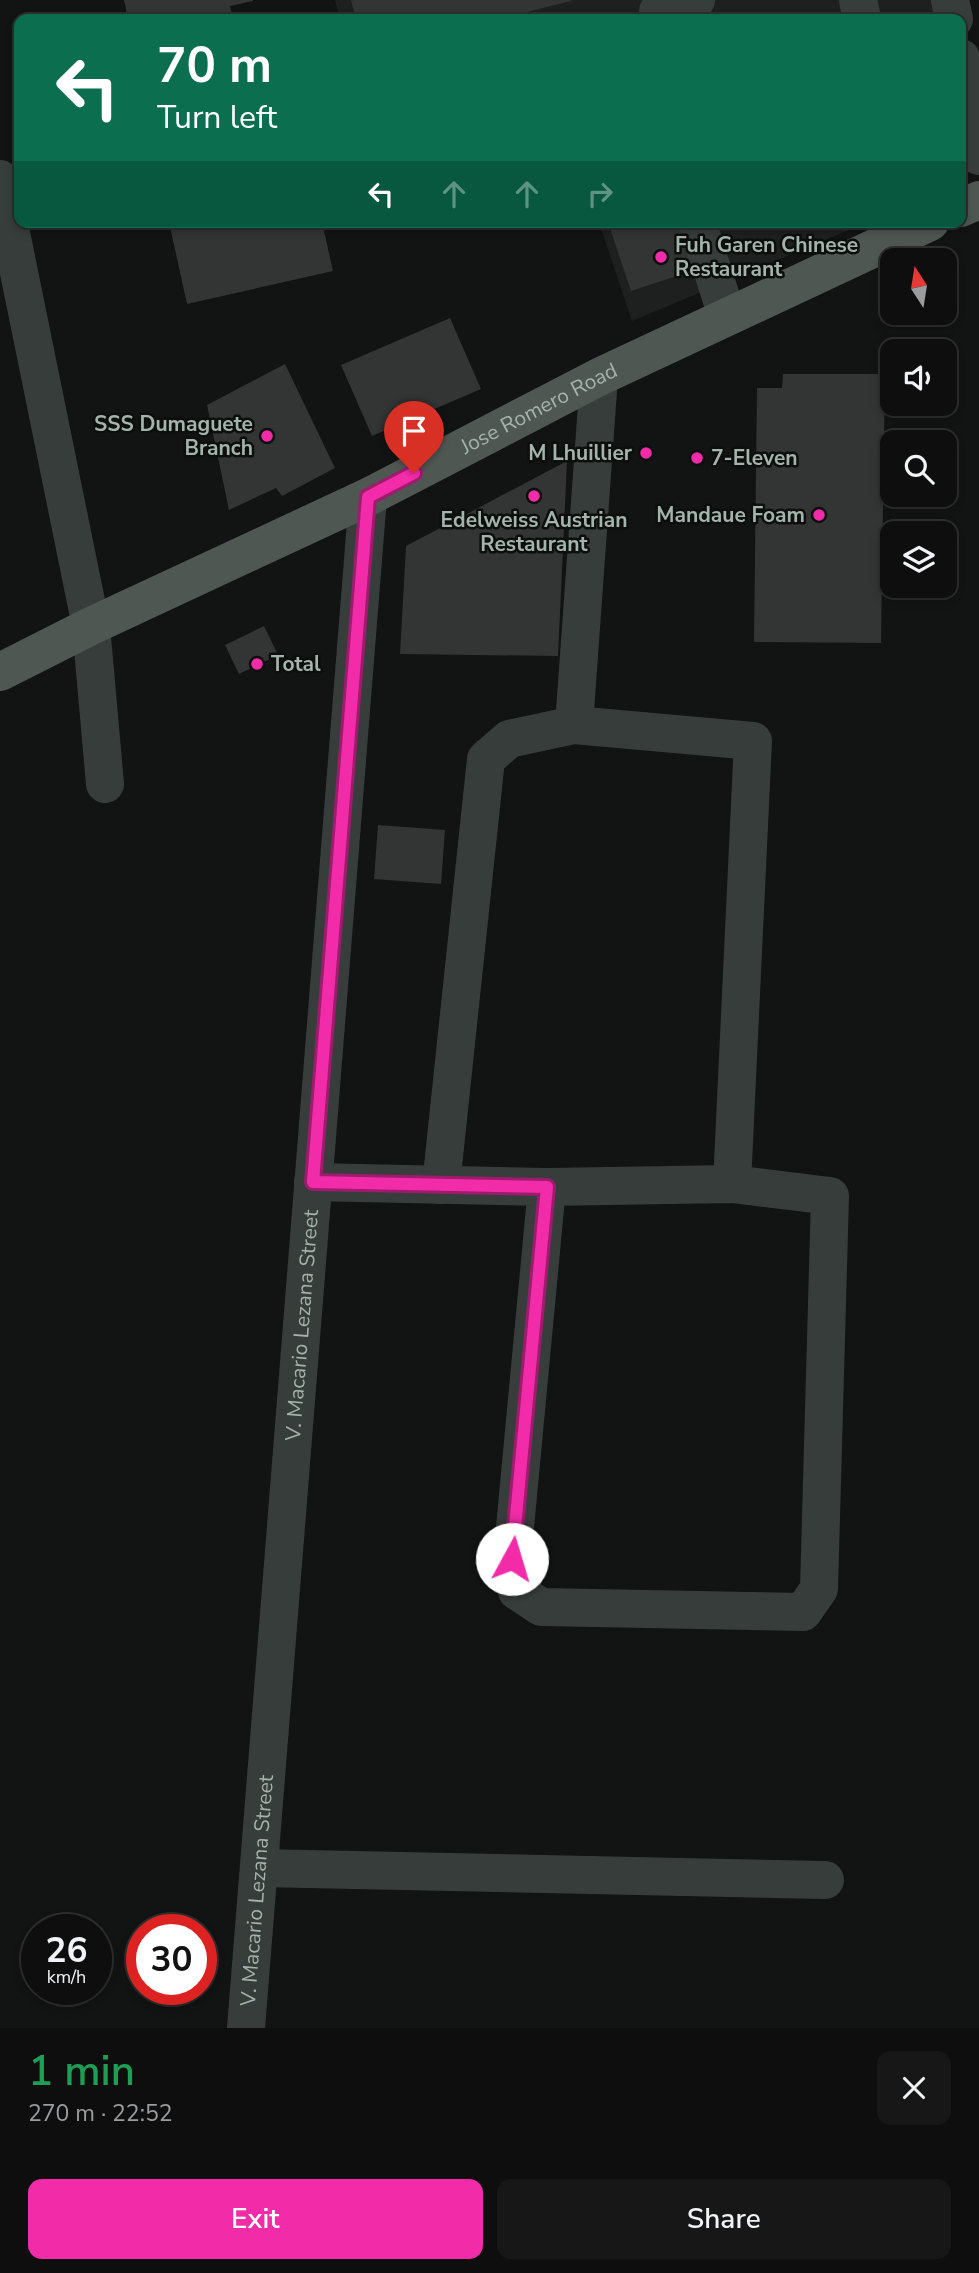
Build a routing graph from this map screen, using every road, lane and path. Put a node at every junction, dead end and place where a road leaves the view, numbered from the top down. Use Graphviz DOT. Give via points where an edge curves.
graph roads {
  1 [pos="696,0"];
  2 [pos="658,14"];
  3 [pos="966,85"];
  4 [pos="979,156"];
  5 [pos="0,179"];
  6 [pos="701,228"];
  7 [pos="917,228"];
  8 [pos="727,316"];
  9 [pos="599,377"];
  10 [pos="368,497"];
  11 [pos="91,626"];
  12 [pos="0,673"];
  13 [pos="574,725"];
  14 [pos="105,784"];
  15 [pos="313,1182"];
  16 [pos="732,1184"];
  17 [pos="441,1185"];
  18 [pos="547,1187"];
  19 [pos="259,1868"];
  20 [pos="825,1880"];
  21 [pos="246,2028"];
  1 -- 2 [label="street"];
  3 -- 4 [label="street"];
  5 -- 11 [label="street"];
  6 -- 8 [label="street"];
  7 -- 8 [label="main road, Jose Romero Road"];
  8 -- 9 [label="main road, Jose Romero Road"];
  9 -- 10 [label="main road, Jose Romero Road"];
  9 -- 13 [label="street"];
  10 -- 11 [label="main road, Jose Romero Road"];
  10 -- 15 [label="street, V. Macario Lezana Street"];
  11 -- 12 [label="main road, Jose Romero Road"];
  11 -- 14 [label="street"];
  13 -- 16 [label="street" via="753,741"];
  13 -- 17 [label="street" via="509,739 486,759"];
  15 -- 17 [label="street"];
  15 -- 19 [label="street, V. Macario Lezana Street"];
  16 -- 18 [label="street"];
  16 -- 18 [label="street" via="830,1196 819,1589 803,1612 541,1607 517,1591 512,1559"];
  17 -- 18 [label="street"];
  19 -- 20 [label="street"];
  19 -- 21 [label="street, V. Macario Lezana Street"];
}
